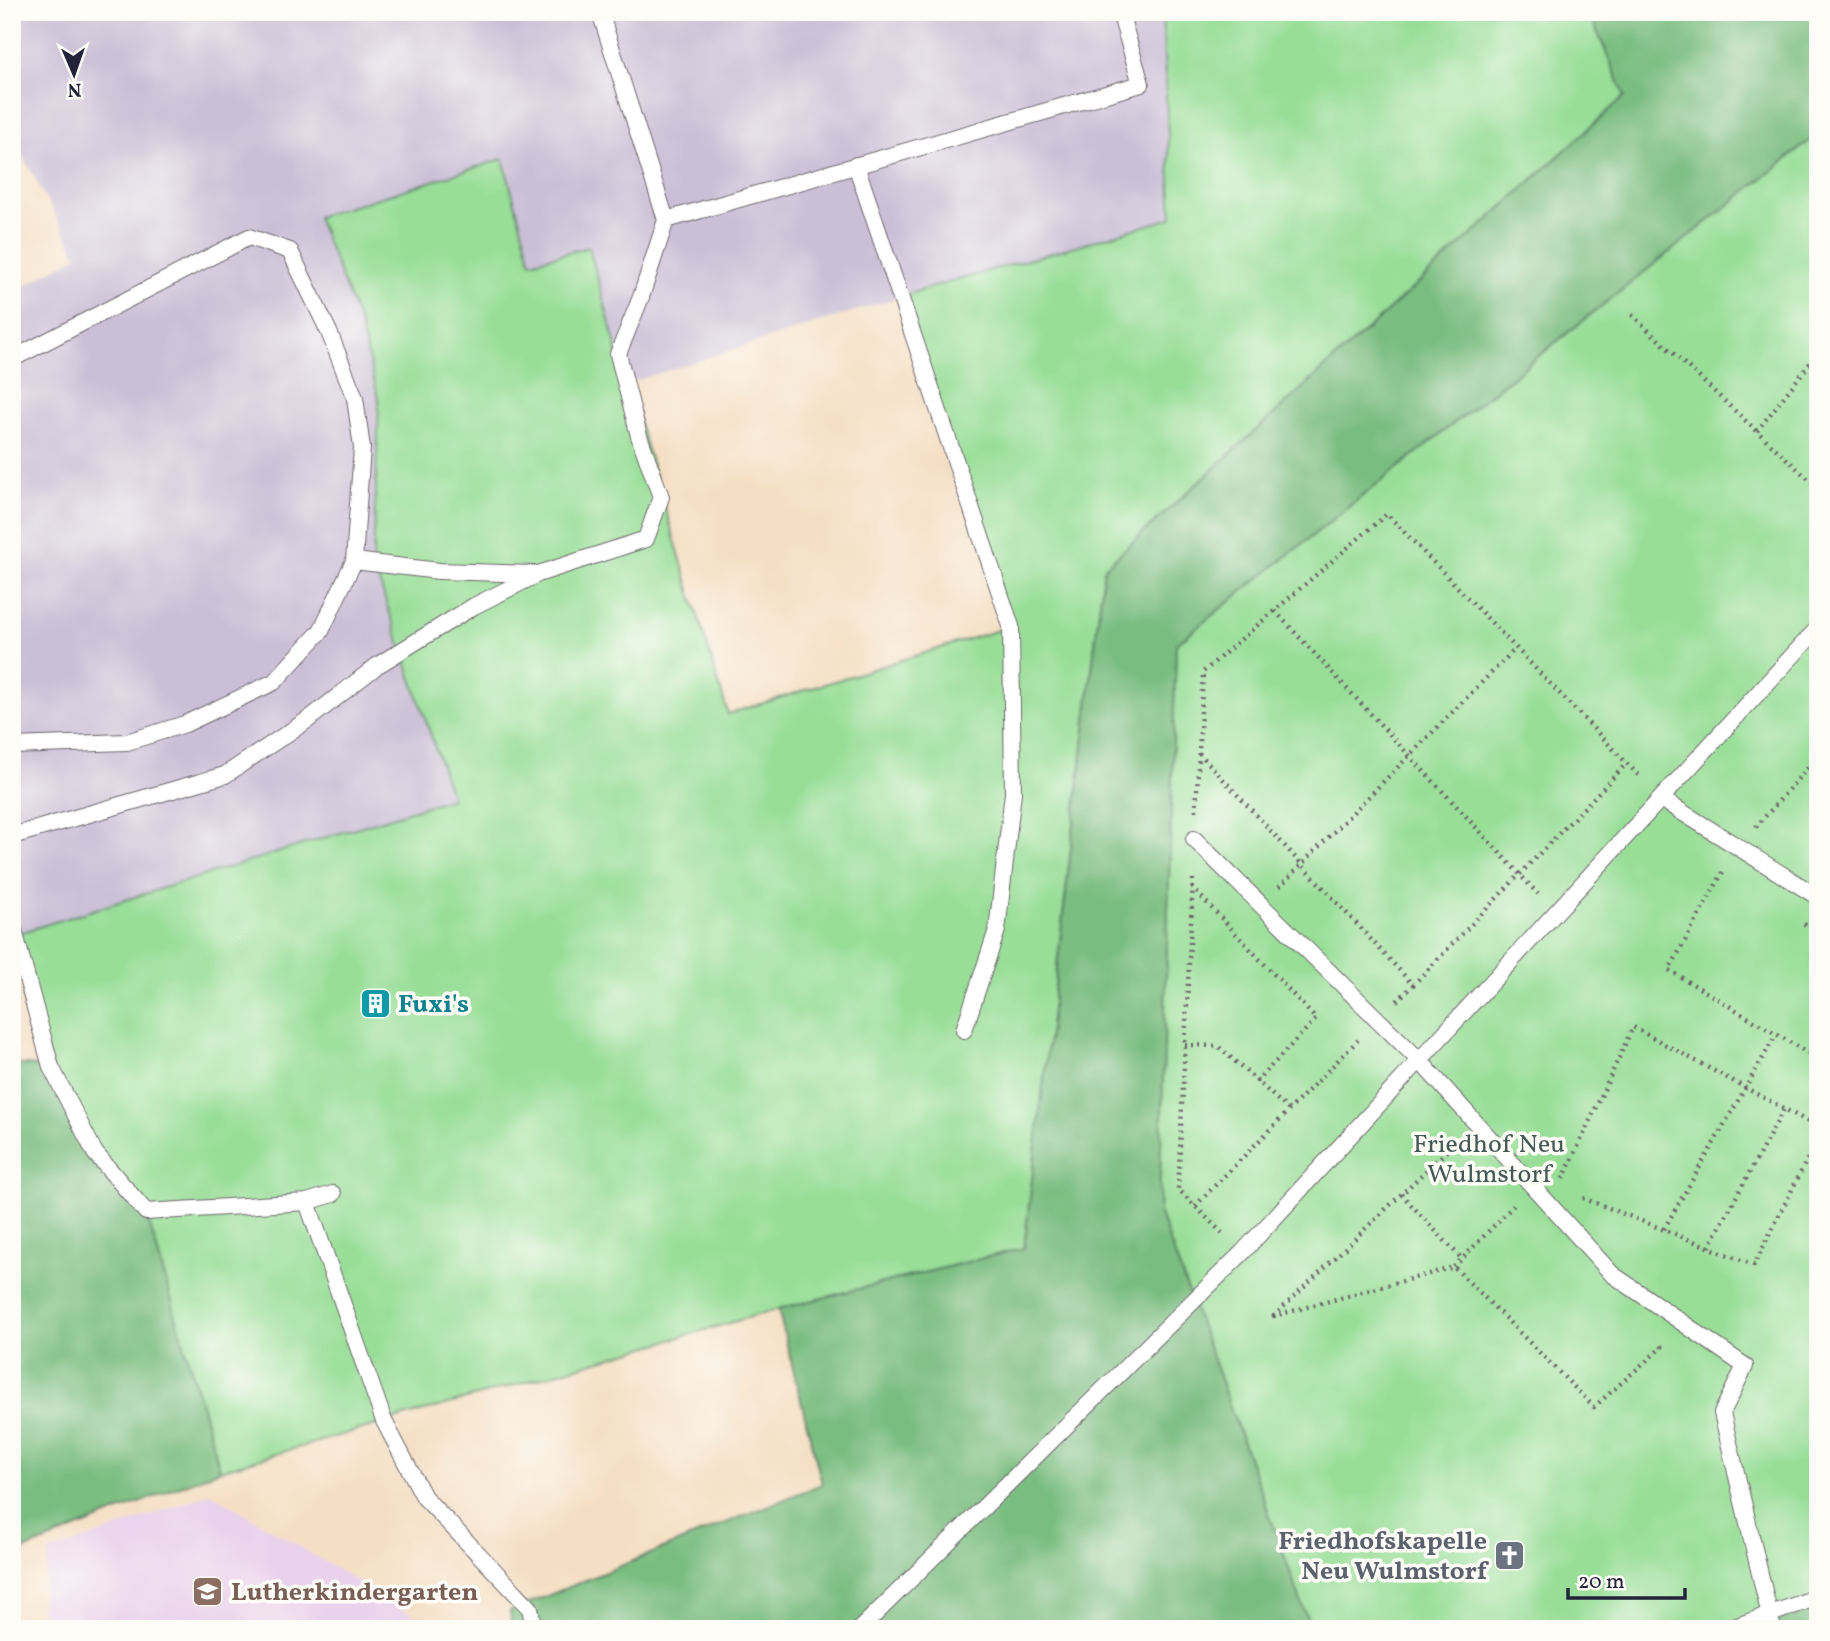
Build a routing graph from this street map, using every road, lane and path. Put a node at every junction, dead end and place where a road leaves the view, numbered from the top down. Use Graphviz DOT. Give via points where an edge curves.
graph roads {
  1 [pos="600,12"];
  2 [pos="1120,12"];
  3 [pos="856,165"];
  4 [pos="666,220"];
  5 [pos="1632,315"];
  6 [pos="1818,353"];
  7 [pos="12,359"];
  8 [pos="1756,431"];
  9 [pos="1817,487"];
  10 [pos="354,562"];
  11 [pos="538,574"];
  12 [pos="1275,611"];
  13 [pos="1818,628"];
  14 [pos="1515,649"];
  15 [pos="12,747"];
  16 [pos="1198,753"];
  17 [pos="1408,755"];
  18 [pos="1818,756"];
  19 [pos="1627,763"];
  20 [pos="1661,799"];
  21 [pos="12,836"];
  22 [pos="1194,839"];
  23 [pos="1738,848"];
  24 [pos="1302,863"];
  25 [pos="1519,875"];
  26 [pos="1733,878"];
  27 [pos="1192,887"];
  28 [pos="1818,897"];
  29 [pos="1262,905"];
  30 [pos="1556,912"];
  31 [pos="1797,919"];
  32 [pos="12,923"];
  33 [pos="1818,933"];
  34 [pos="1413,985"];
  35 [pos="1378,1020"];
  36 [pos="964,1030"];
  37 [pos="1776,1035"];
  38 [pos="1185,1045"];
  39 [pos="1818,1059"];
  40 [pos="1420,1061"];
  41 [pos="1256,1082"];
  42 [pos="1744,1087"];
  43 [pos="1784,1109"];
  44 [pos="1289,1110"];
  45 [pos="1818,1127"];
  46 [pos="1462,1137"];
  47 [pos="1818,1138"];
  48 [pos="1559,1188"];
  49 [pos="1571,1193"];
  50 [pos="333,1194"];
  51 [pos="1402,1194"];
  52 [pos="1545,1201"];
  53 [pos="307,1202"];
  54 [pos="1195,1206"];
  55 [pos="1664,1229"];
  56 [pos="1709,1247"];
  57 [pos="1242,1253"];
  58 [pos="1462,1259"];
  59 [pos="1454,1267"];
  60 [pos="1653,1338"];
  61 [pos="1818,1597"];
  62 [pos="1771,1622"];
  63 [pos="534,1629"];
  64 [pos="860,1629"];
  65 [pos="1729,1629"];
  1 -- 4 [label="lane"];
  2 -- 3 [label="lane" via="1141,84"];
  3 -- 4 [label="lane"];
  3 -- 36 [label="lane" via="1011,626 1013,793 996,930"];
  4 -- 11 [label="lane" via="618,354 639,436 661,497 646,539"];
  5 -- 8 [label="path"];
  6 -- 8 [label="path"];
  7 -- 10 [label="lane" via="249,237 290,251 355,398 362,448"];
  8 -- 9 [label="path"];
  10 -- 11 [label="lane"];
  10 -- 15 [label="lane" via="321,631 274,682 185,724 127,742"];
  11 -- 21 [label="lane" via="474,606 378,666 225,775"];
  12 -- 14 [label="path" via="1387,514"];
  12 -- 16 [label="path" via="1203,672"];
  12 -- 17 [label="path"];
  13 -- 20 [label="lane"];
  14 -- 17 [label="path"];
  14 -- 19 [label="path"];
  16 -- 22 [label="path"];
  16 -- 24 [label="path"];
  17 -- 24 [label="path"];
  17 -- 25 [label="path"];
  18 -- 23 [label="path"];
  19 -- 20 [label="path"];
  19 -- 25 [label="path"];
  20 -- 23 [label="lane"];
  20 -- 30 [label="lane"];
  22 -- 27 [label="path"];
  22 -- 29 [label="lane"];
  23 -- 28 [label="lane"];
  24 -- 29 [label="path"];
  24 -- 34 [label="path"];
  25 -- 30 [label="path"];
  25 -- 34 [label="path"];
  26 -- 37 [label="path" via="1722,872 1669,970"];
  27 -- 38 [label="path"];
  27 -- 41 [label="path" via="1316,1019"];
  29 -- 35 [label="lane"];
  30 -- 40 [label="lane"];
  31 -- 33 [label="path"];
  32 -- 53 [label="lane" via="51,1067 95,1153 146,1212"];
  34 -- 35 [label="path"];
  35 -- 40 [label="lane"];
  35 -- 44 [label="path"];
  37 -- 39 [label="path"];
  37 -- 42 [label="path"];
  38 -- 41 [label="path" via="1218,1046"];
  38 -- 54 [label="path" via="1178,1189"];
  40 -- 52 [label="lane"];
  40 -- 57 [label="lane"];
  41 -- 44 [label="path"];
  42 -- 43 [label="path"];
  42 -- 48 [label="path" via="1633,1027"];
  42 -- 55 [label="path"];
  43 -- 45 [label="path"];
  43 -- 56 [label="path"];
  44 -- 54 [label="path"];
  46 -- 51 [label="path"];
  47 -- 56 [label="path" via="1754,1265"];
  49 -- 55 [label="path"];
  50 -- 53 [label="lane"];
  51 -- 58 [label="path"];
  51 -- 59 [label="path" via="1274,1316"];
  52 -- 58 [label="path" via="1534,1210 1521,1197"];
  52 -- 62 [label="lane" via="1612,1274 1745,1366 1722,1413"];
  53 -- 63 [label="lane" via="384,1421 424,1497 530,1608"];
  54 -- 57 [label="path"];
  55 -- 56 [label="path"];
  57 -- 64 [label="lane"];
  58 -- 59 [label="path"];
  59 -- 60 [label="path" via="1594,1407 1662,1347"];
  61 -- 62 [label="lane"];
  62 -- 65 [label="lane"];
}
